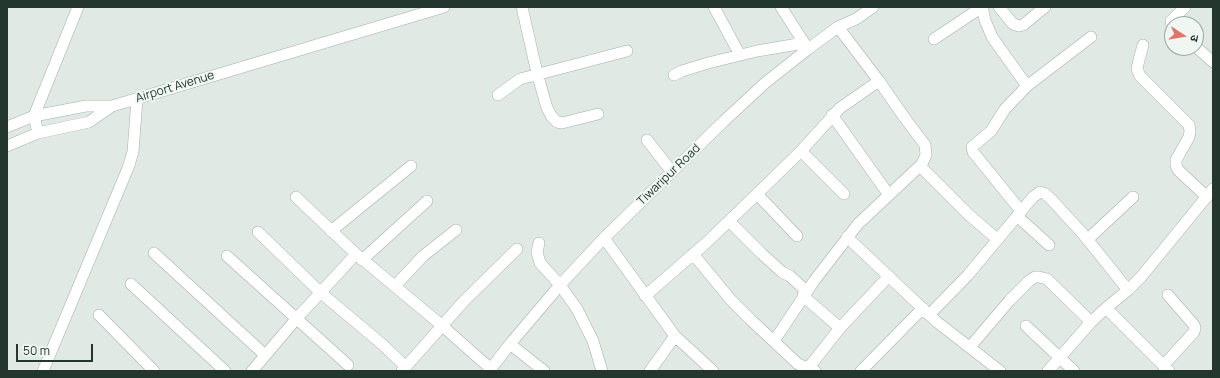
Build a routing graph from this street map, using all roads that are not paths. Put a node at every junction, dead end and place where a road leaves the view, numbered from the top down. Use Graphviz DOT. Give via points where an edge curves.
graph roads {
  1 [pos="78,7"];
  2 [pos="444,7"];
  3 [pos="522,7"];
  4 [pos="714,7"];
  5 [pos="781,7"];
  6 [pos="873,7"];
  7 [pos="982,7"];
  8 [pos="999,7"];
  9 [pos="1045,7"];
  10 [pos="1185,7"];
  11 [pos="1176,16"];
  12 [pos="838,27"];
  13 [pos="1091,37"];
  14 [pos="934,39"];
  15 [pos="1143,45"];
  16 [pos="806,46"];
  17 [pos="627,51"];
  18 [pos="1204,54"];
  19 [pos="740,56"];
  20 [pos="1213,62"];
  21 [pos="537,73"];
  22 [pos="674,75"];
  23 [pos="879,81"];
  24 [pos="1027,86"];
  25 [pos="498,95"];
  26 [pos="137,99"];
  27 [pos="112,106"];
  28 [pos="598,114"];
  29 [pos="832,115"];
  30 [pos="34,116"];
  31 [pos="7,128"];
  32 [pos="38,133"];
  33 [pos="647,140"];
  34 [pos="7,146"];
  35 [pos="801,151"];
  36 [pos="411,166"];
  37 [pos="920,166"];
  38 [pos="672,172"];
  39 [pos="1210,193"];
  40 [pos="757,194"];
  41 [pos="844,194"];
  42 [pos="889,194"];
  43 [pos="296,197"];
  44 [pos="1133,197"];
  45 [pos="427,201"];
  46 [pos="1019,213"];
  47 [pos="729,221"];
  48 [pos="456,230"];
  49 [pos="331,231"];
  50 [pos="258,232"];
  51 [pos="797,236"];
  52 [pos="847,237"];
  53 [pos="604,238"];
  54 [pos="997,239"];
  55 [pos="1087,240"];
  56 [pos="539,244"];
  57 [pos="1049,245"];
  58 [pos="517,248"];
  59 [pos="154,253"];
  60 [pos="693,254"];
  61 [pos="227,256"];
  62 [pos="359,257"];
  63 [pos="889,276"];
  64 [pos="131,284"];
  65 [pos="560,285"];
  66 [pos="395,286"];
  67 [pos="1128,290"];
  68 [pos="320,292"];
  69 [pos="1168,295"];
  70 [pos="645,296"];
  71 [pos="803,296"];
  72 [pos="1106,308"];
  73 [pos="926,311"];
  74 [pos="99,315"];
  75 [pos="297,318"];
  76 [pos="1091,322"];
  77 [pos="442,325"];
  78 [pos="1026,326"];
  79 [pos="840,328"];
  80 [pos="675,336"];
  81 [pos="774,342"];
  82 [pos="510,344"];
  83 [pos="970,347"];
  84 [pos="265,355"];
  85 [pos="1059,357"];
  86 [pos="348,365"];
  87 [pos="1166,368"];
  88 [pos="404,369"];
  89 [pos="490,370"];
  90 [pos="809,370"];
  91 [pos="43,371"];
  92 [pos="154,371"];
  93 [pos="225,371"];
  94 [pos="252,371"];
  95 [pos="544,371"];
  96 [pos="602,371"];
  97 [pos="650,371"];
  98 [pos="713,371"];
  99 [pos="861,371"];
  100 [pos="1000,371"];
  101 [pos="1048,371"];
  102 [pos="1074,371"];
  1 -- 30 [label="street"];
  2 -- 26 [label="street, Airport Avenue"];
  3 -- 21 [label="street"];
  4 -- 19 [label="street"];
  5 -- 16 [label="street"];
  6 -- 12 [label="street, Tiwaripur Road"];
  7 -- 14 [label="street"];
  7 -- 24 [label="street" via="992,37"];
  8 -- 9 [label="street" via="1012,24 1019,26"];
  10 -- 11 [label="street"];
  12 -- 16 [label="street, Tiwaripur Road"];
  12 -- 23 [label="street"];
  13 -- 24 [label="street"];
  15 -- 39 [label="street" via="1138,64 1140,76 1189,126 1189,137 1176,160 1178,170"];
  16 -- 19 [label="street"];
  16 -- 38 [label="street, Tiwaripur Road"];
  17 -- 21 [label="street"];
  18 -- 20 [label="street"];
  19 -- 22 [label="street"];
  21 -- 25 [label="street" via="520,78"];
  21 -- 28 [label="street" via="547,108 557,122 569,122"];
  23 -- 29 [label="street"];
  23 -- 37 [label="street" via="925,145 926,155"];
  24 -- 46 [label="street" via="1004,109 991,131 973,145 972,149"];
  26 -- 27 [label="street, Airport Avenue"];
  26 -- 91 [label="street" via="133,152 128,168"];
  27 -- 30 [label="street" via="86,106"];
  27 -- 32 [label="street, Airport Avenue" via="90,122"];
  29 -- 35 [label="street"];
  29 -- 42 [label="street"];
  30 -- 31 [label="street"];
  30 -- 32 [label="street"];
  32 -- 34 [label="street, Airport Avenue"];
  33 -- 38 [label="street"];
  35 -- 40 [label="street"];
  35 -- 41 [label="street"];
  36 -- 49 [label="street"];
  37 -- 42 [label="street"];
  37 -- 54 [label="street"];
  38 -- 53 [label="street, Tiwaripur Road"];
  39 -- 67 [label="street"];
  40 -- 47 [label="street"];
  40 -- 51 [label="street"];
  42 -- 52 [label="street"];
  43 -- 49 [label="street"];
  44 -- 55 [label="street"];
  45 -- 62 [label="street"];
  46 -- 54 [label="street"];
  46 -- 55 [label="street" via="1036,194 1044,193"];
  46 -- 57 [label="street"];
  47 -- 60 [label="street"];
  47 -- 71 [label="street" via="762,254 805,290"];
  48 -- 66 [label="street" via="423,256"];
  49 -- 62 [label="street"];
  50 -- 68 [label="street"];
  52 -- 63 [label="street"];
  52 -- 71 [label="street"];
  53 -- 65 [label="street, Tiwaripur Road"];
  53 -- 70 [label="street"];
  54 -- 73 [label="street" via="968,275"];
  55 -- 67 [label="street"];
  56 -- 65 [label="street" via="537,252 540,263"];
  58 -- 77 [label="street"];
  59 -- 84 [label="street"];
  60 -- 70 [label="street"];
  60 -- 81 [label="street" via="731,300"];
  61 -- 75 [label="street"];
  62 -- 66 [label="street"];
  62 -- 68 [label="street"];
  63 -- 73 [label="street"];
  63 -- 79 [label="street"];
  64 -- 93 [label="street"];
  65 -- 82 [label="street, Tiwaripur Road"];
  65 -- 96 [label="street" via="585,324"];
  66 -- 77 [label="street"];
  67 -- 72 [label="street"];
  68 -- 75 [label="street"];
  68 -- 88 [label="street" via="383,345"];
  69 -- 87 [label="street" via="1195,328"];
  70 -- 80 [label="street"];
  71 -- 79 [label="street"];
  71 -- 81 [label="street"];
  72 -- 76 [label="street"];
  72 -- 87 [label="street"];
  73 -- 83 [label="street"];
  73 -- 99 [label="street"];
  74 -- 92 [label="street"];
  75 -- 84 [label="street"];
  75 -- 86 [label="street"];
  76 -- 83 [label="street" via="1047,279 1035,277 1010,300"];
  76 -- 85 [label="street"];
  77 -- 88 [label="street"];
  77 -- 89 [label="street"];
  78 -- 85 [label="street"];
  79 -- 90 [label="street"];
  80 -- 97 [label="street"];
  80 -- 98 [label="street"];
  81 -- 90 [label="street" via="798,364"];
  82 -- 89 [label="street, Tiwaripur Road"];
  82 -- 95 [label="street"];
  83 -- 100 [label="street"];
  84 -- 94 [label="street"];
  85 -- 101 [label="street"];
  85 -- 102 [label="street"];
}
